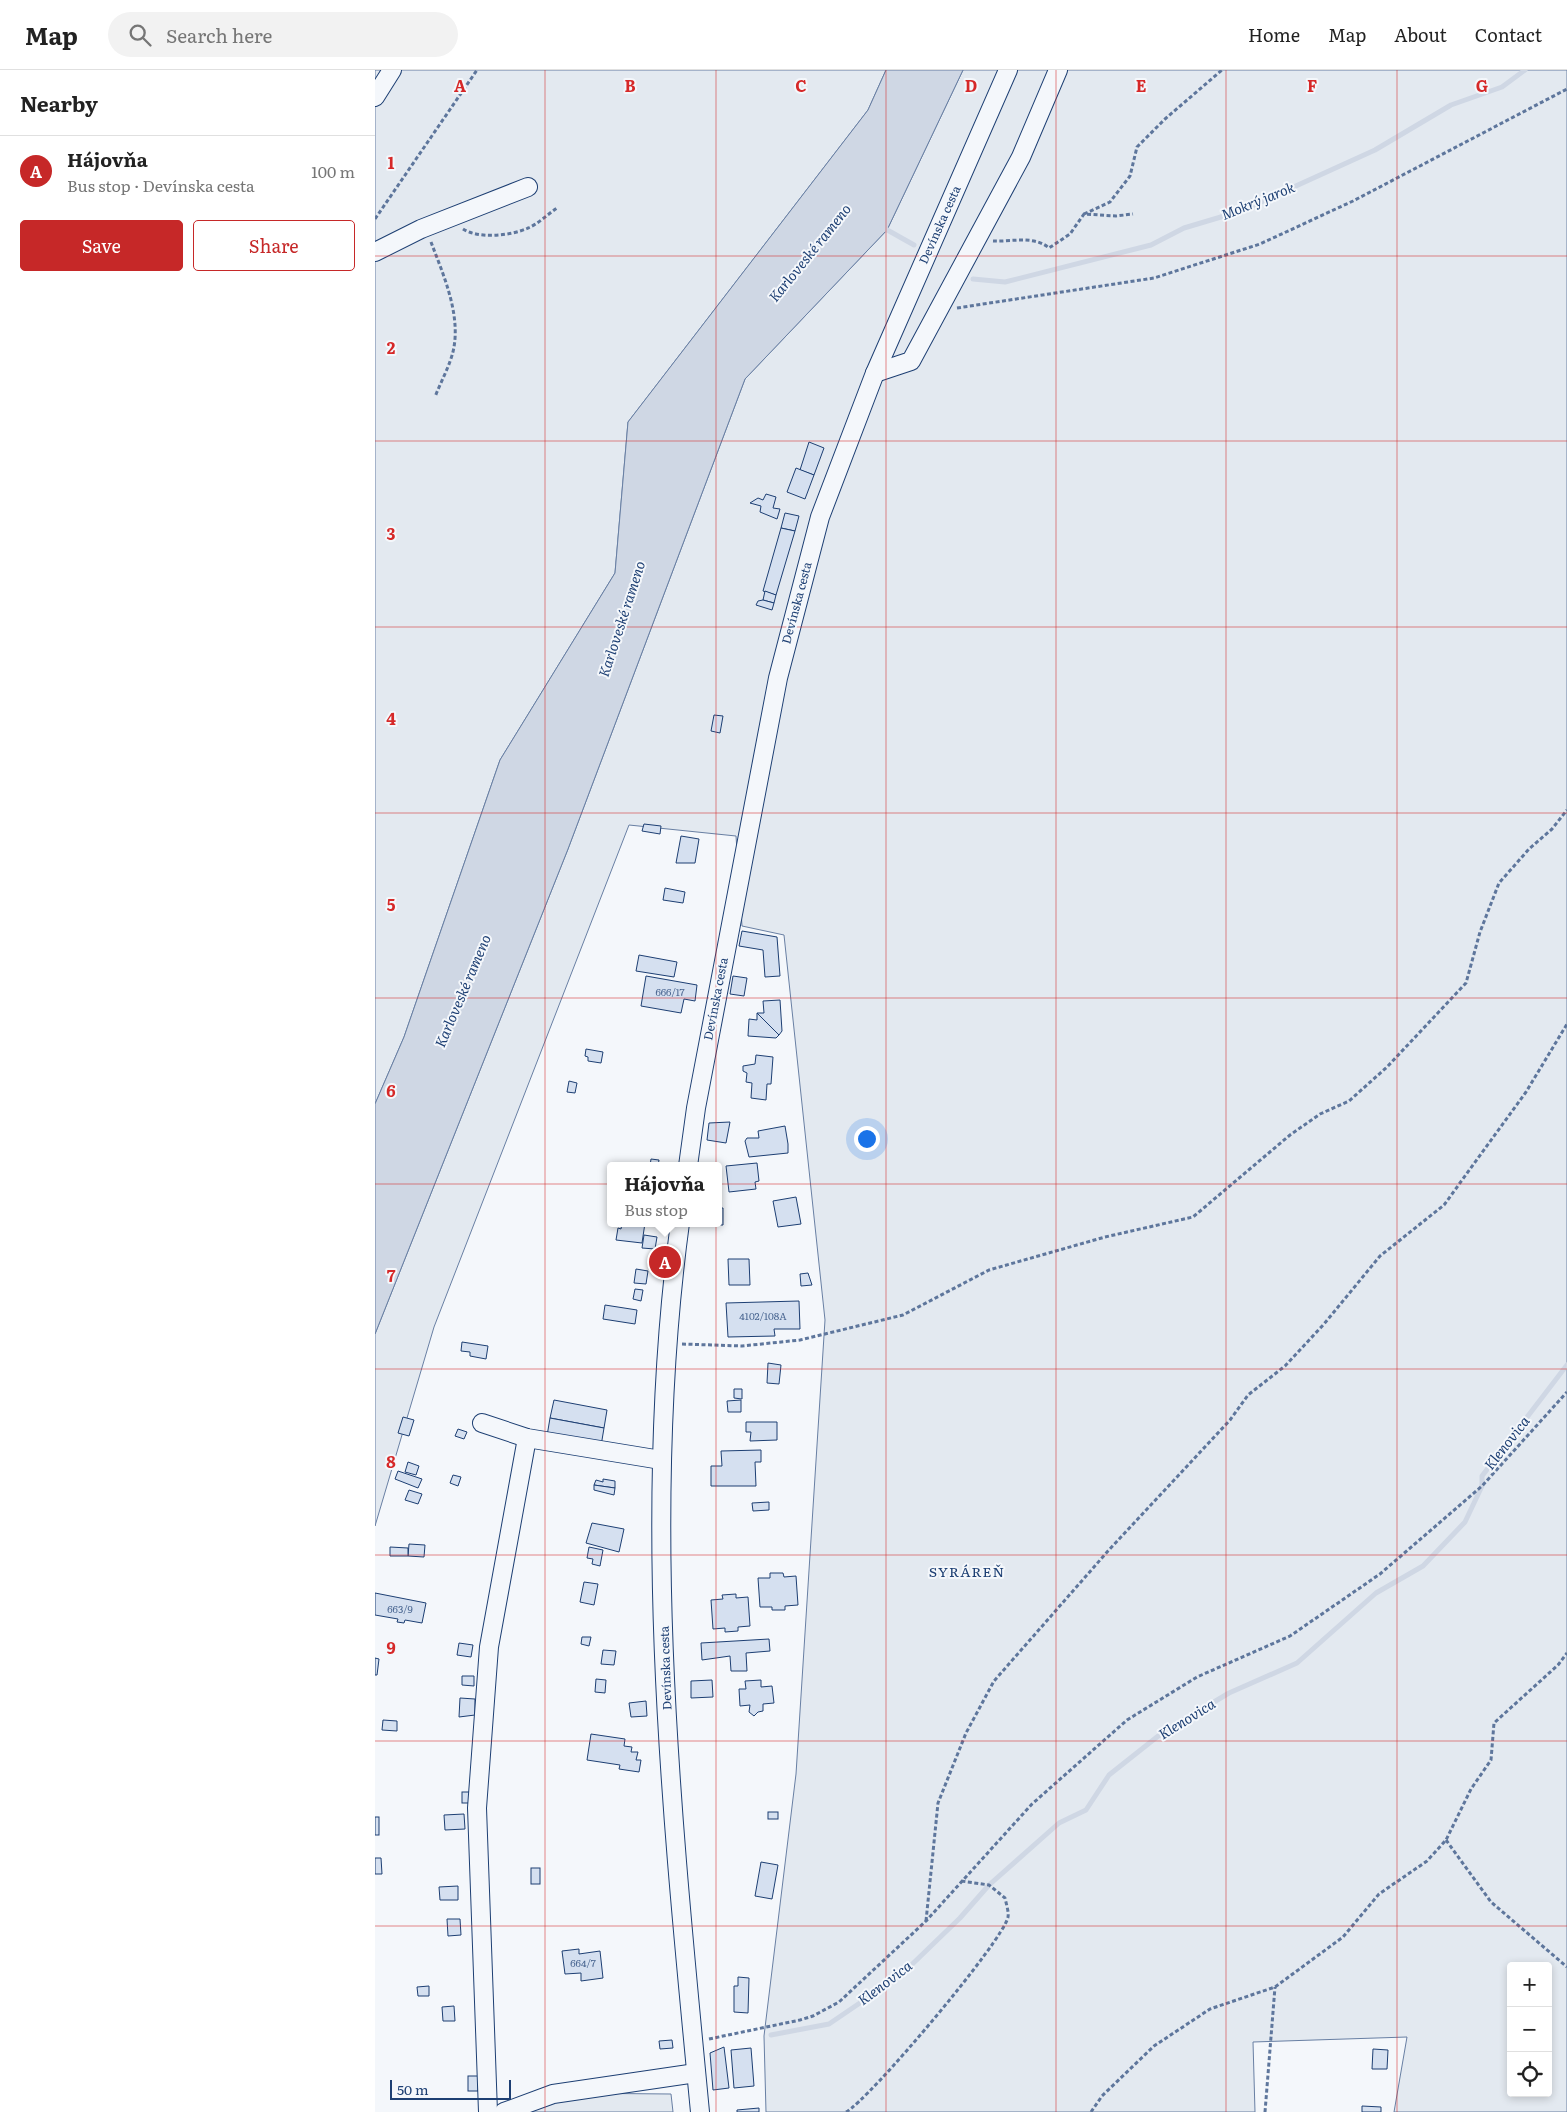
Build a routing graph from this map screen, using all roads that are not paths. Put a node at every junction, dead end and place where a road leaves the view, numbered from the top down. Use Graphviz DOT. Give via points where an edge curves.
graph roads {
  1 [pos="392,70"];
  2 [pos="1008,70"];
  3 [pos="1058,70"];
  4 [pos="375,97"];
  5 [pos="528,187"];
  6 [pos="375,252"];
  7 [pos="875,373"];
  8 [pos="689,1162"];
  9 [pos="680,1227"];
  10 [pos="483,1423"];
  11 [pos="527,1438"];
  12 [pos="661,1460"];
  13 [pos="696,2073"];
  14 [pos="488,2112"];
  15 [pos="503,2112"];
  16 [pos="700,2112"];
  1 -- 4 [label="street"];
  2 -- 7 [label="street, Devínska cesta"];
  3 -- 7 [label="street" via="1021,157 911,361"];
  5 -- 6 [label="street" via="426,227"];
  7 -- 8 [label="street, Devínska cesta" via="819,518 778,678"];
  9 -- 12 [label="street, Devínska cesta" via="667,1343"];
  10 -- 11 [label="street"];
  11 -- 12 [label="street"];
  11 -- 14 [label="street" via="489,1647 477,1808"];
  12 -- 13 [label="street, Devínska cesta" via="666,1696"];
  13 -- 15 [label="street" via="553,2094"];
  13 -- 16 [label="street, Devínska cesta"];
}
